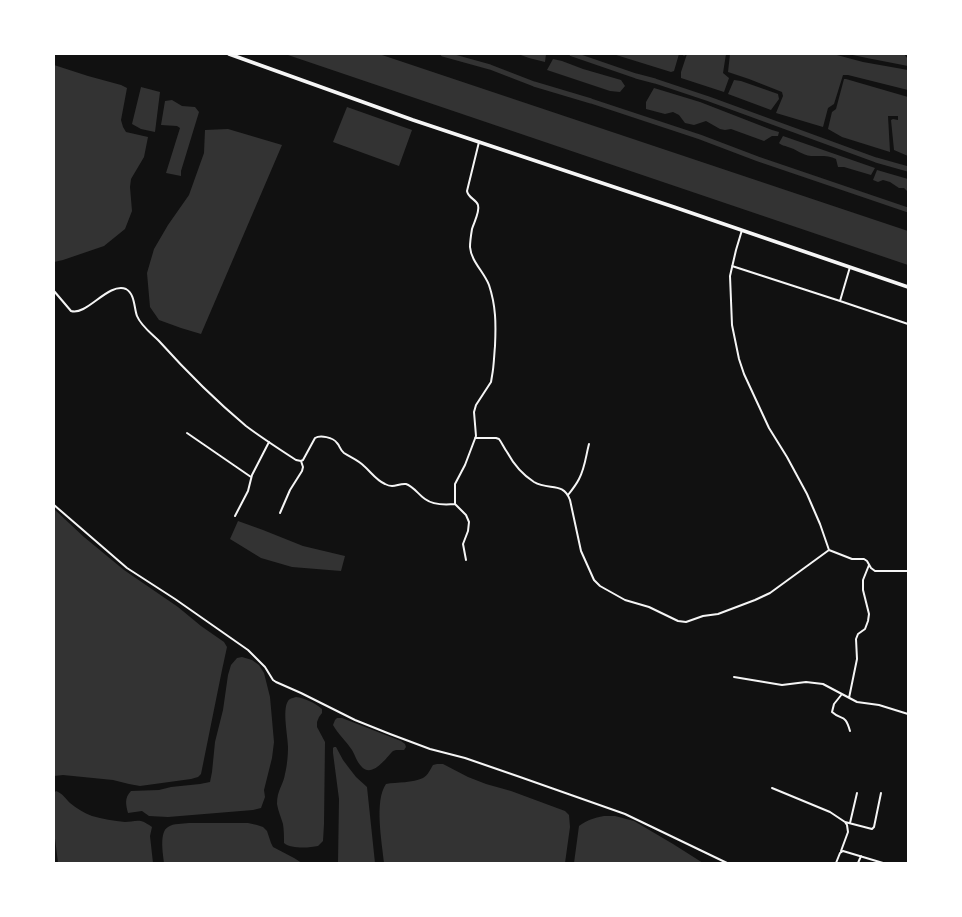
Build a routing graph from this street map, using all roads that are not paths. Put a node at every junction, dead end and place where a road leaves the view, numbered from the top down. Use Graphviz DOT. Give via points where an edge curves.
graph roads {
  1 [pos="229,54"];
  2 [pos="479,141"];
  3 [pos="742,230"];
  4 [pos="732,266"];
  5 [pos="850,267"];
  6 [pos="908,287"];
  7 [pos="54,291"];
  8 [pos="840,301"];
  9 [pos="908,324"];
  10 [pos="187,433"];
  11 [pos="475,438"];
  12 [pos="269,442"];
  13 [pos="589,444"];
  14 [pos="301,461"];
  15 [pos="251,477"];
  16 [pos="568,495"];
  17 [pos="455,504"];
  18 [pos="54,505"];
  19 [pos="280,513"];
  20 [pos="235,516"];
  21 [pos="829,550"];
  22 [pos="466,560"];
  23 [pos="869,565"];
  24 [pos="908,571"];
  25 [pos="734,677"];
  26 [pos="842,694"];
  27 [pos="849,698"];
  28 [pos="908,714"];
  29 [pos="850,731"];
  30 [pos="772,788"];
  31 [pos="881,793"];
  32 [pos="857,794"];
  33 [pos="845,822"];
  34 [pos="850,823"];
  35 [pos="841,851"];
  36 [pos="861,856"];
  37 [pos="727,863"];
  38 [pos="836,863"];
  39 [pos="858,863"];
  40 [pos="881,863"];
  1 -- 2 [label="main road"];
  2 -- 3 [label="main road"];
  2 -- 11 [label="street" via="467,191 478,205 470,244 472,256 490,288 496,326 491,382 474,412"];
  3 -- 4 [label="street"];
  3 -- 5 [label="main road"];
  4 -- 8 [label="street"];
  4 -- 21 [label="street" via="732,325 739,360 769,428 807,494"];
  5 -- 6 [label="main road"];
  5 -- 8 [label="street"];
  7 -- 12 [label="street" via="74,312 109,292 127,290 138,318 144,326 209,393"];
  8 -- 9 [label="street"];
  10 -- 15 [label="street"];
  11 -- 16 [label="street" via="499,439 515,464 528,478 539,485 565,490"];
  11 -- 17 [label="street" via="456,484"];
  12 -- 14 [label="street"];
  12 -- 15 [label="street"];
  13 -- 16 [label="street" via="579,480"];
  14 -- 17 [label="street" via="317,436 329,438 337,442 342,452 361,463 385,484 405,484 426,500"];
  14 -- 19 [label="street" via="302,471"];
  15 -- 20 [label="street" via="248,491"];
  16 -- 21 [label="street" via="581,551 594,580 624,600 649,607 678,621 686,622 718,614 770,593"];
  17 -- 22 [label="street" via="469,522 463,544"];
  18 -- 37 [label="street" via="127,568 248,650 276,682 390,734 625,814"];
  21 -- 23 [label="street" via="852,559 864,559"];
  23 -- 24 [label="street" via="875,571"];
  23 -- 27 [label="street" via="863,580 868,622 856,639 857,659"];
  25 -- 26 [label="street" via="782,685 818,683"];
  26 -- 27 [label="street"];
  26 -- 29 [label="street" via="834,704 832,712 845,719"];
  27 -- 28 [label="street" via="857,702 880,704"];
  30 -- 33 [label="street" via="830,812"];
  31 -- 34 [label="street" via="874,827 870,829"];
  32 -- 34 [label="street"];
  33 -- 34 [label="street"];
  33 -- 35 [label="street" via="848,832"];
  35 -- 36 [label="street"];
  35 -- 38 [label="street"];
  36 -- 39 [label="street"];
  36 -- 40 [label="street"];
}
